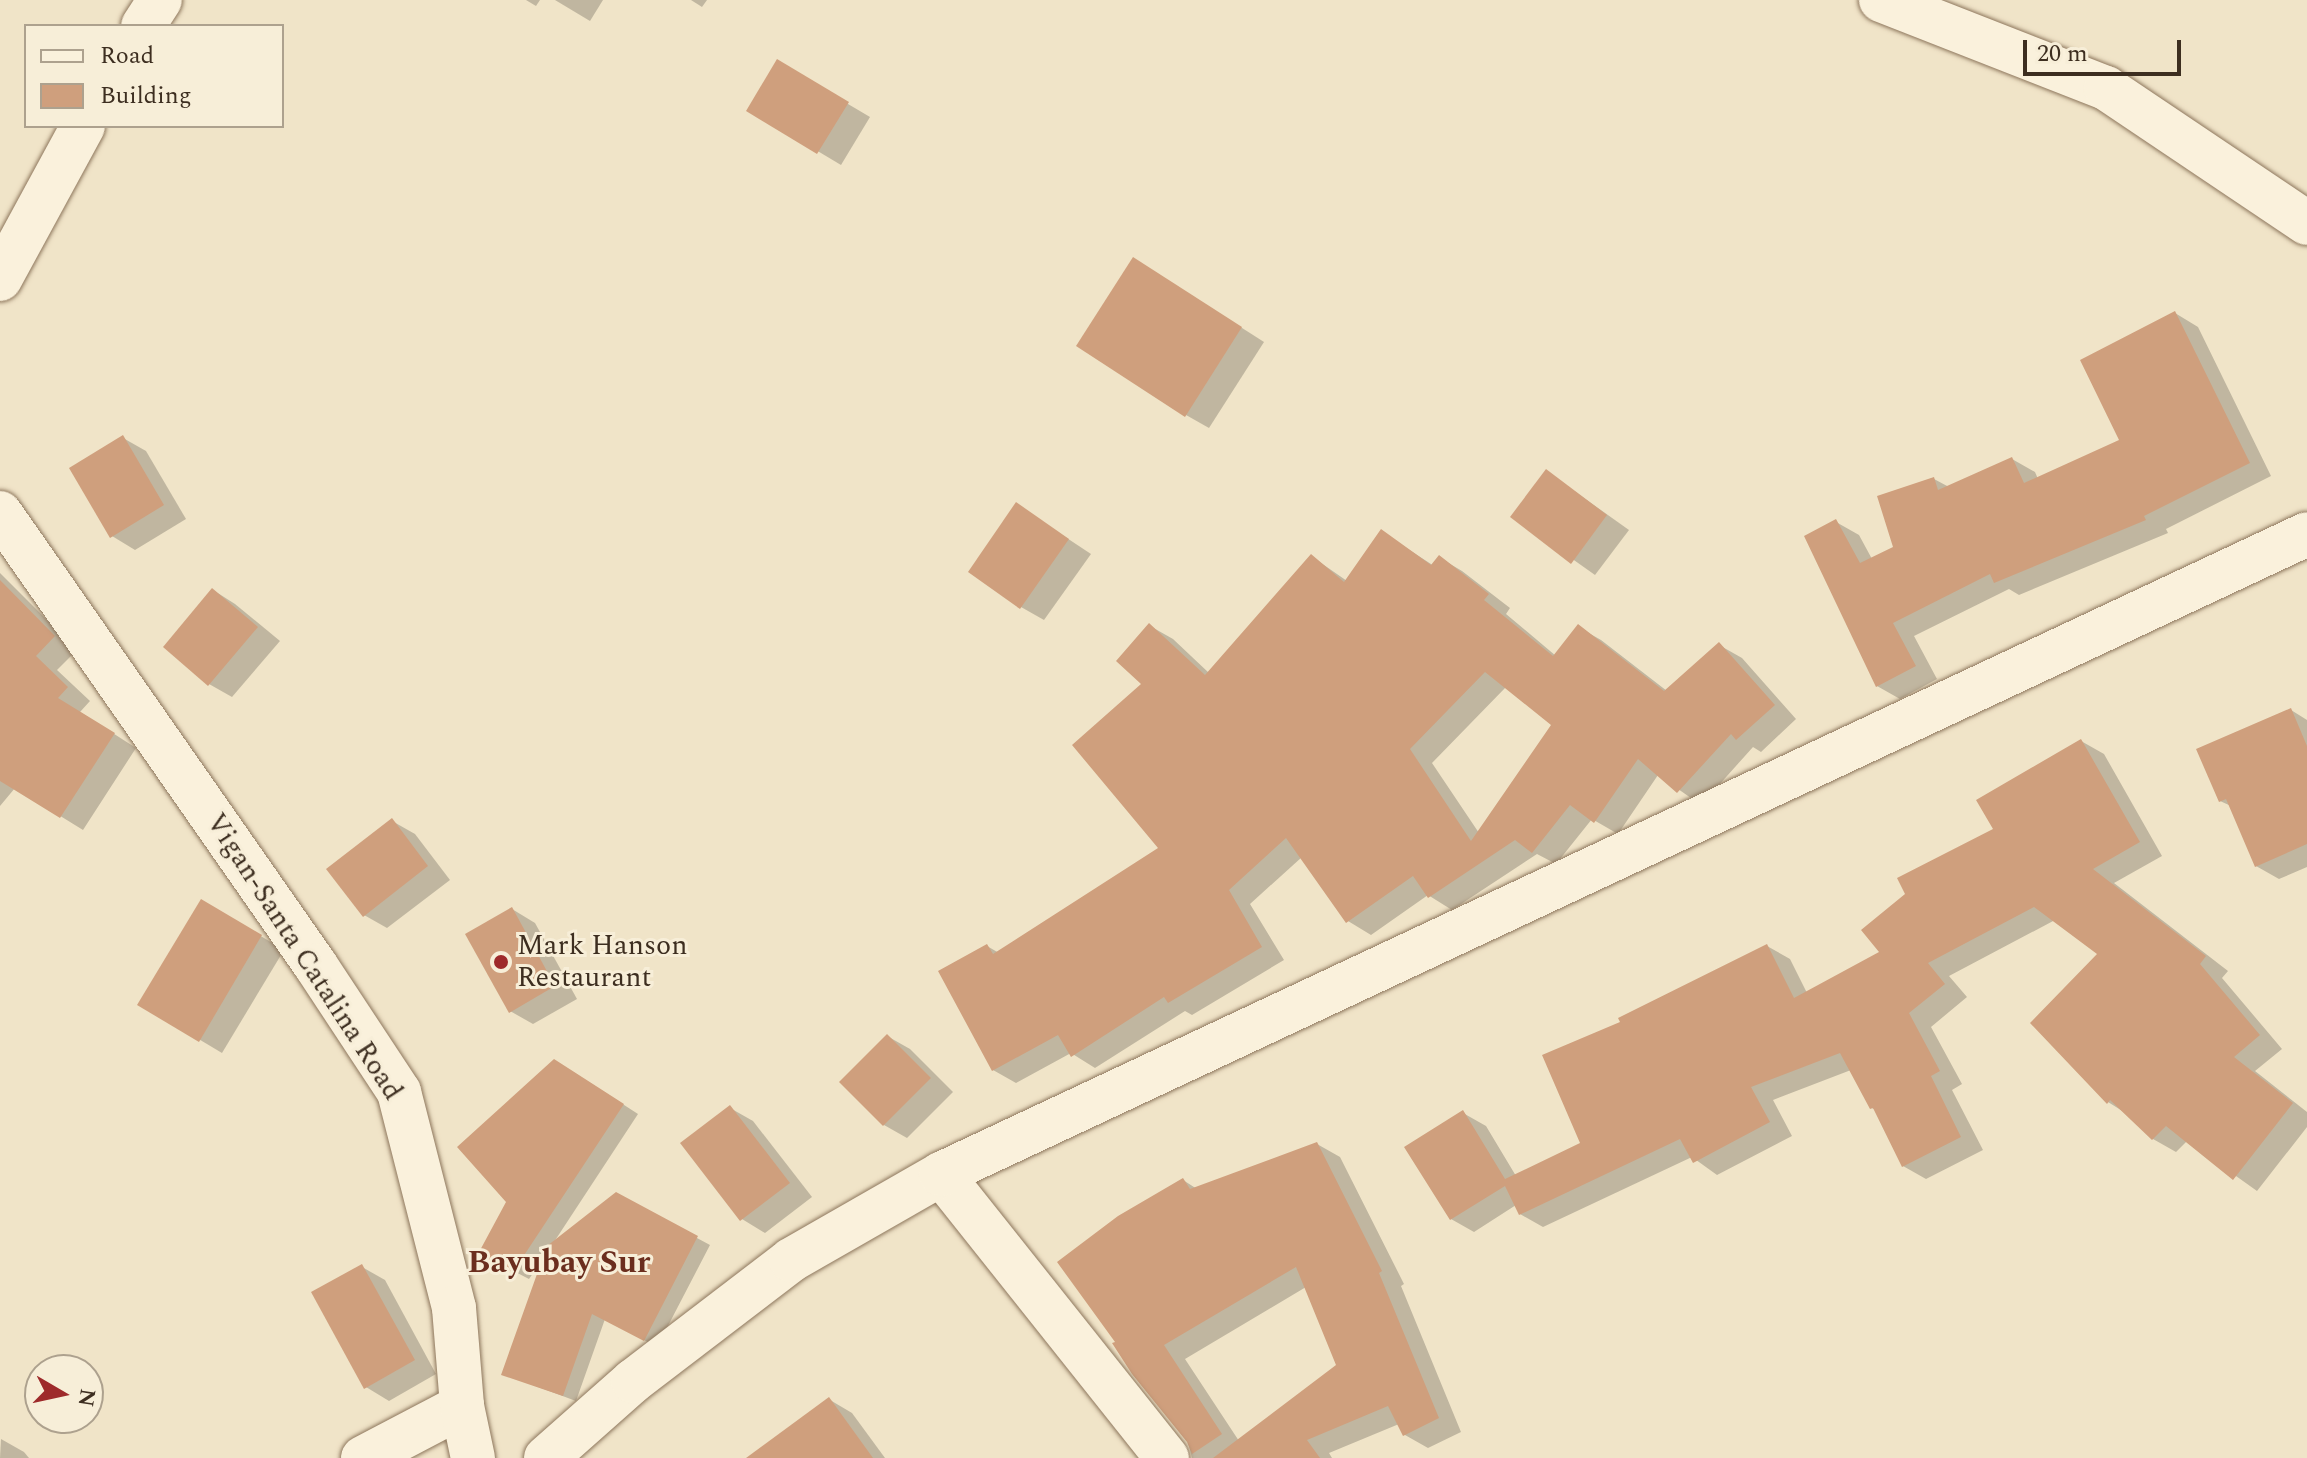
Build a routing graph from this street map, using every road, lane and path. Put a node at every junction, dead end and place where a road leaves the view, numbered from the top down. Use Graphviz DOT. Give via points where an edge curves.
graph roads {
  1 [pos="160,0"];
  2 [pos="1881,0"];
  3 [pos="144,24"];
  4 [pos="82,128"];
  5 [pos="2307,223"];
  6 [pos="0,279"];
  7 [pos="0,513"];
  8 [pos="2307,534"];
  9 [pos="941,1174"];
  10 [pos="462,1406"];
  11 [pos="363,1458"];
  12 [pos="473,1458"];
  13 [pos="546,1458"];
  14 [pos="1167,1458"];
  1 -- 3 [label="main road"];
  2 -- 5 [label="main road" via="2106,88"];
  4 -- 6 [label="main road"];
  7 -- 10 [label="main road, Vigan-Santa Catalina Road" via="399,1092 454,1308"];
  8 -- 9 [label="main road"];
  9 -- 13 [label="main road" via="791,1260 633,1381"];
  9 -- 14 [label="main road"];
  10 -- 11 [label="main road"];
  10 -- 12 [label="main road, Vigan-Santa Catalina Road"];
}
